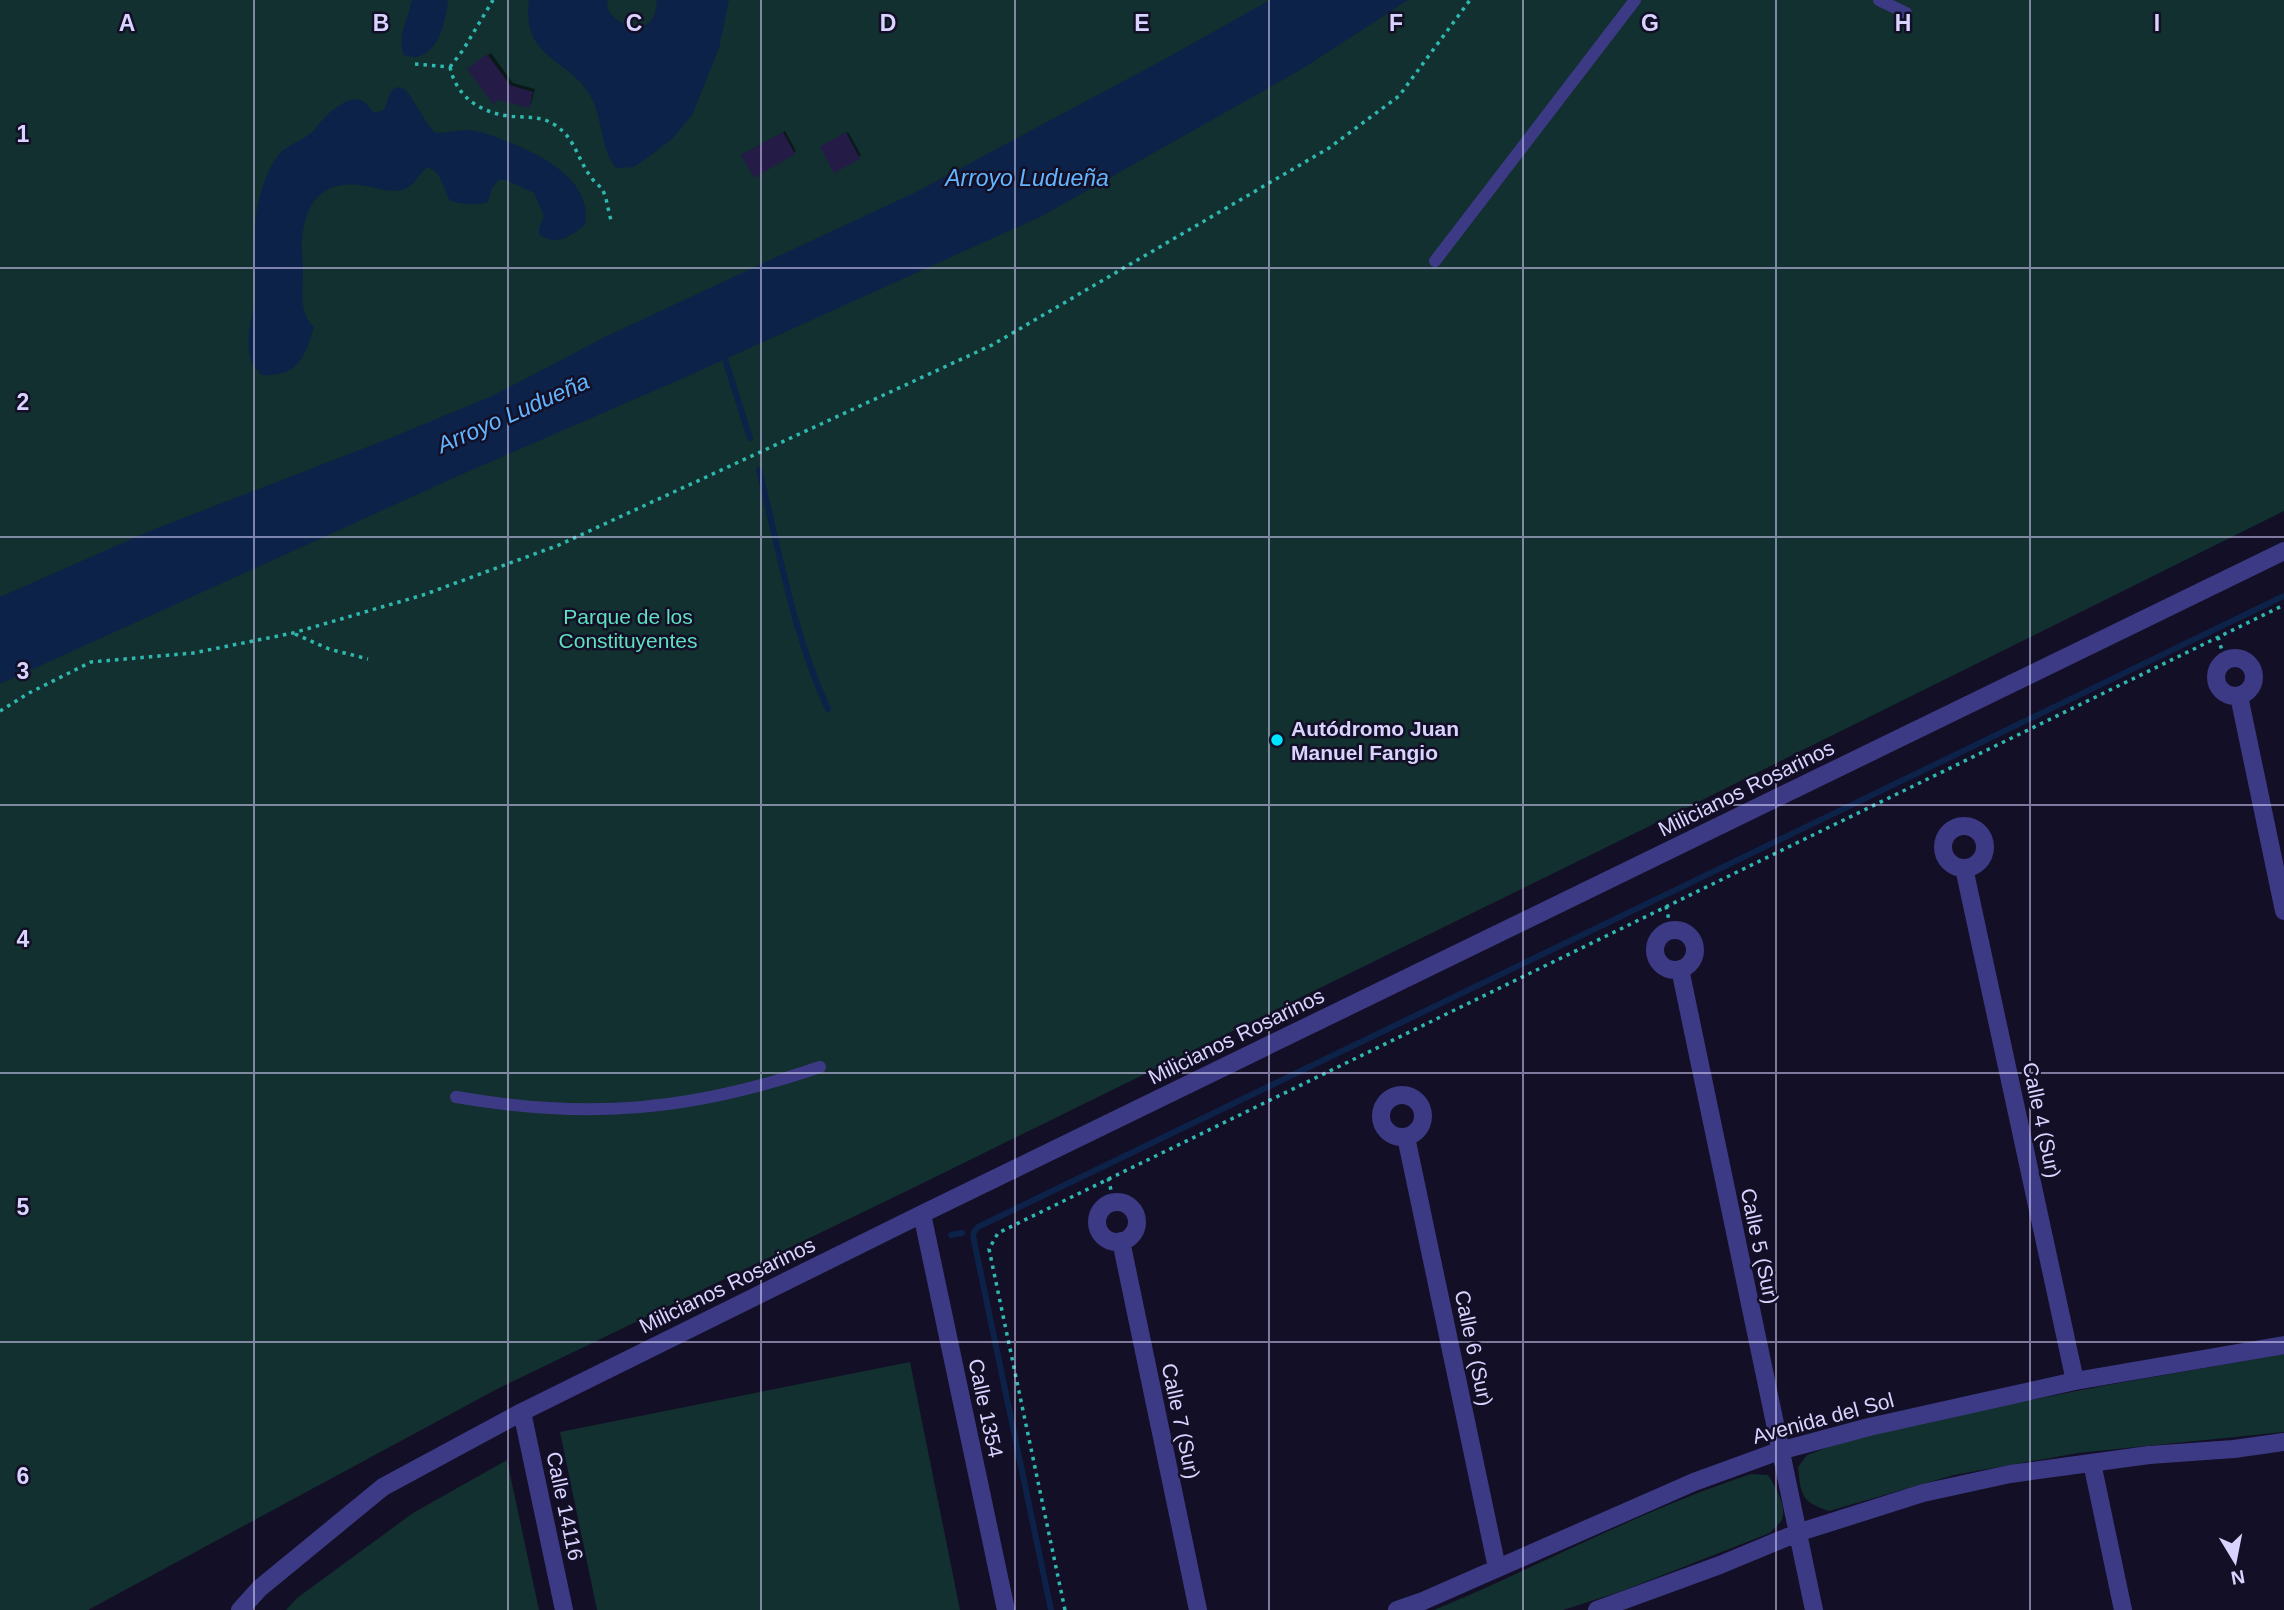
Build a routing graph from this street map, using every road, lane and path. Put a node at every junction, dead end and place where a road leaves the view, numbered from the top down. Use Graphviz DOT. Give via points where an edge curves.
graph roads {
  1 [pos="493,0"];
  2 [pos="1470,0"];
  3 [pos="1635,0"];
  4 [pos="1879,0"];
  5 [pos="1906,13"];
  6 [pos="415,64"];
  7 [pos="450,67"];
  8 [pos="611,220"];
  9 [pos="1435,261"];
  10 [pos="2284,551"];
  11 [pos="2284,605"];
  12 [pos="293,633"];
  13 [pos="2218,637"];
  14 [pos="368,659"];
  15 [pos="2225,661"];
  16 [pos="2239,696"];
  17 [pos="0,711"];
  18 [pos="1964,868"];
  19 [pos="1666,906"];
  20 [pos="2284,911"];
  21 [pos="1671,930"];
  22 [pos="1680,969"];
  23 [pos="820,1067"];
  24 [pos="456,1097"];
  25 [pos="1406,1137"];
  26 [pos="1108,1178"];
  27 [pos="1114,1202"];
  28 [pos="922,1214"];
  29 [pos="1121,1241"];
  30 [pos="2284,1345"];
  31 [pos="2075,1381"];
  32 [pos="522,1412"];
  33 [pos="2284,1442"];
  34 [pos="1779,1451"];
  35 [pos="2092,1463"];
  36 [pos="1797,1532"];
  37 [pos="1497,1568"];
  38 [pos="240,1610"];
  39 [pos="564,1610"];
  40 [pos="1006,1610"];
  41 [pos="1065,1610"];
  42 [pos="1198,1610"];
  43 [pos="1397,1610"];
  44 [pos="1597,1610"];
  45 [pos="1814,1610"];
  46 [pos="2123,1610"];
  1 -- 7 [label="path"];
  2 -- 12 [label="path" via="1399,96 1329,148 992,345 559,545 423,595"];
  3 -- 9 [label="lane"];
  4 -- 5 [label="lane"];
  6 -- 7 [label="path"];
  7 -- 8 [label="path" via="462,94 482,109 534,117 554,124 571,138 591,178 602,189"];
  10 -- 28 [label="street, Milicianos Rosarinos"];
  11 -- 13 [label="path"];
  12 -- 14 [label="path" via="328,649"];
  12 -- 17 [label="path" via="193,653 91,662"];
  13 -- 15 [label="path"];
  13 -- 19 [label="path"];
  15 -- 16 [label="street" via="2216,673 2219,688"];
  15 -- 16 [label="street" via="2247,661 2255,674 2252,688"];
  16 -- 20 [label="street"];
  18 -- 31 [label="street, Calle 4 (Sur)"];
  19 -- 21 [label="path"];
  19 -- 26 [label="path"];
  21 -- 22 [label="street" via="1686,933 1695,945 1692,960"];
  21 -- 22 [label="street" via="1659,939 1656,954 1664,967"];
  22 -- 34 [label="street, Calle 5 (Sur)"];
  23 -- 24 [label="lane" via="728,1094 619,1110 537,1108"];
  25 -- 37 [label="street, Calle 6 (Sur)"];
  26 -- 27 [label="path"];
  26 -- 41 [label="path" via="998,1233 989,1249"];
  27 -- 29 [label="street" via="1129,1206 1137,1219 1133,1233"];
  27 -- 29 [label="street" via="1101,1210 1098,1225 1105,1238"];
  28 -- 32 [label="street, Milicianos Rosarinos"];
  28 -- 40 [label="street, Calle 1354"];
  29 -- 42 [label="street, Calle 7 (Sur)"];
  30 -- 31 [label="street, Avenida del Sol"];
  31 -- 34 [label="street, Avenida del Sol"];
  32 -- 38 [label="street, Milicianos Rosarinos" via="383,1487 260,1588"];
  32 -- 39 [label="street, Calle 14116"];
  33 -- 35 [label="street"];
  34 -- 36 [label="street, Calle 5 (Sur)"];
  34 -- 37 [label="street, Avenida del Sol" via="1694,1482"];
  35 -- 36 [label="street" via="2010,1474 1923,1493"];
  35 -- 46 [label="street"];
  36 -- 44 [label="street"];
  36 -- 45 [label="street, Calle 5 (Sur)"];
  37 -- 43 [label="street, Avenida del Sol"];
}
